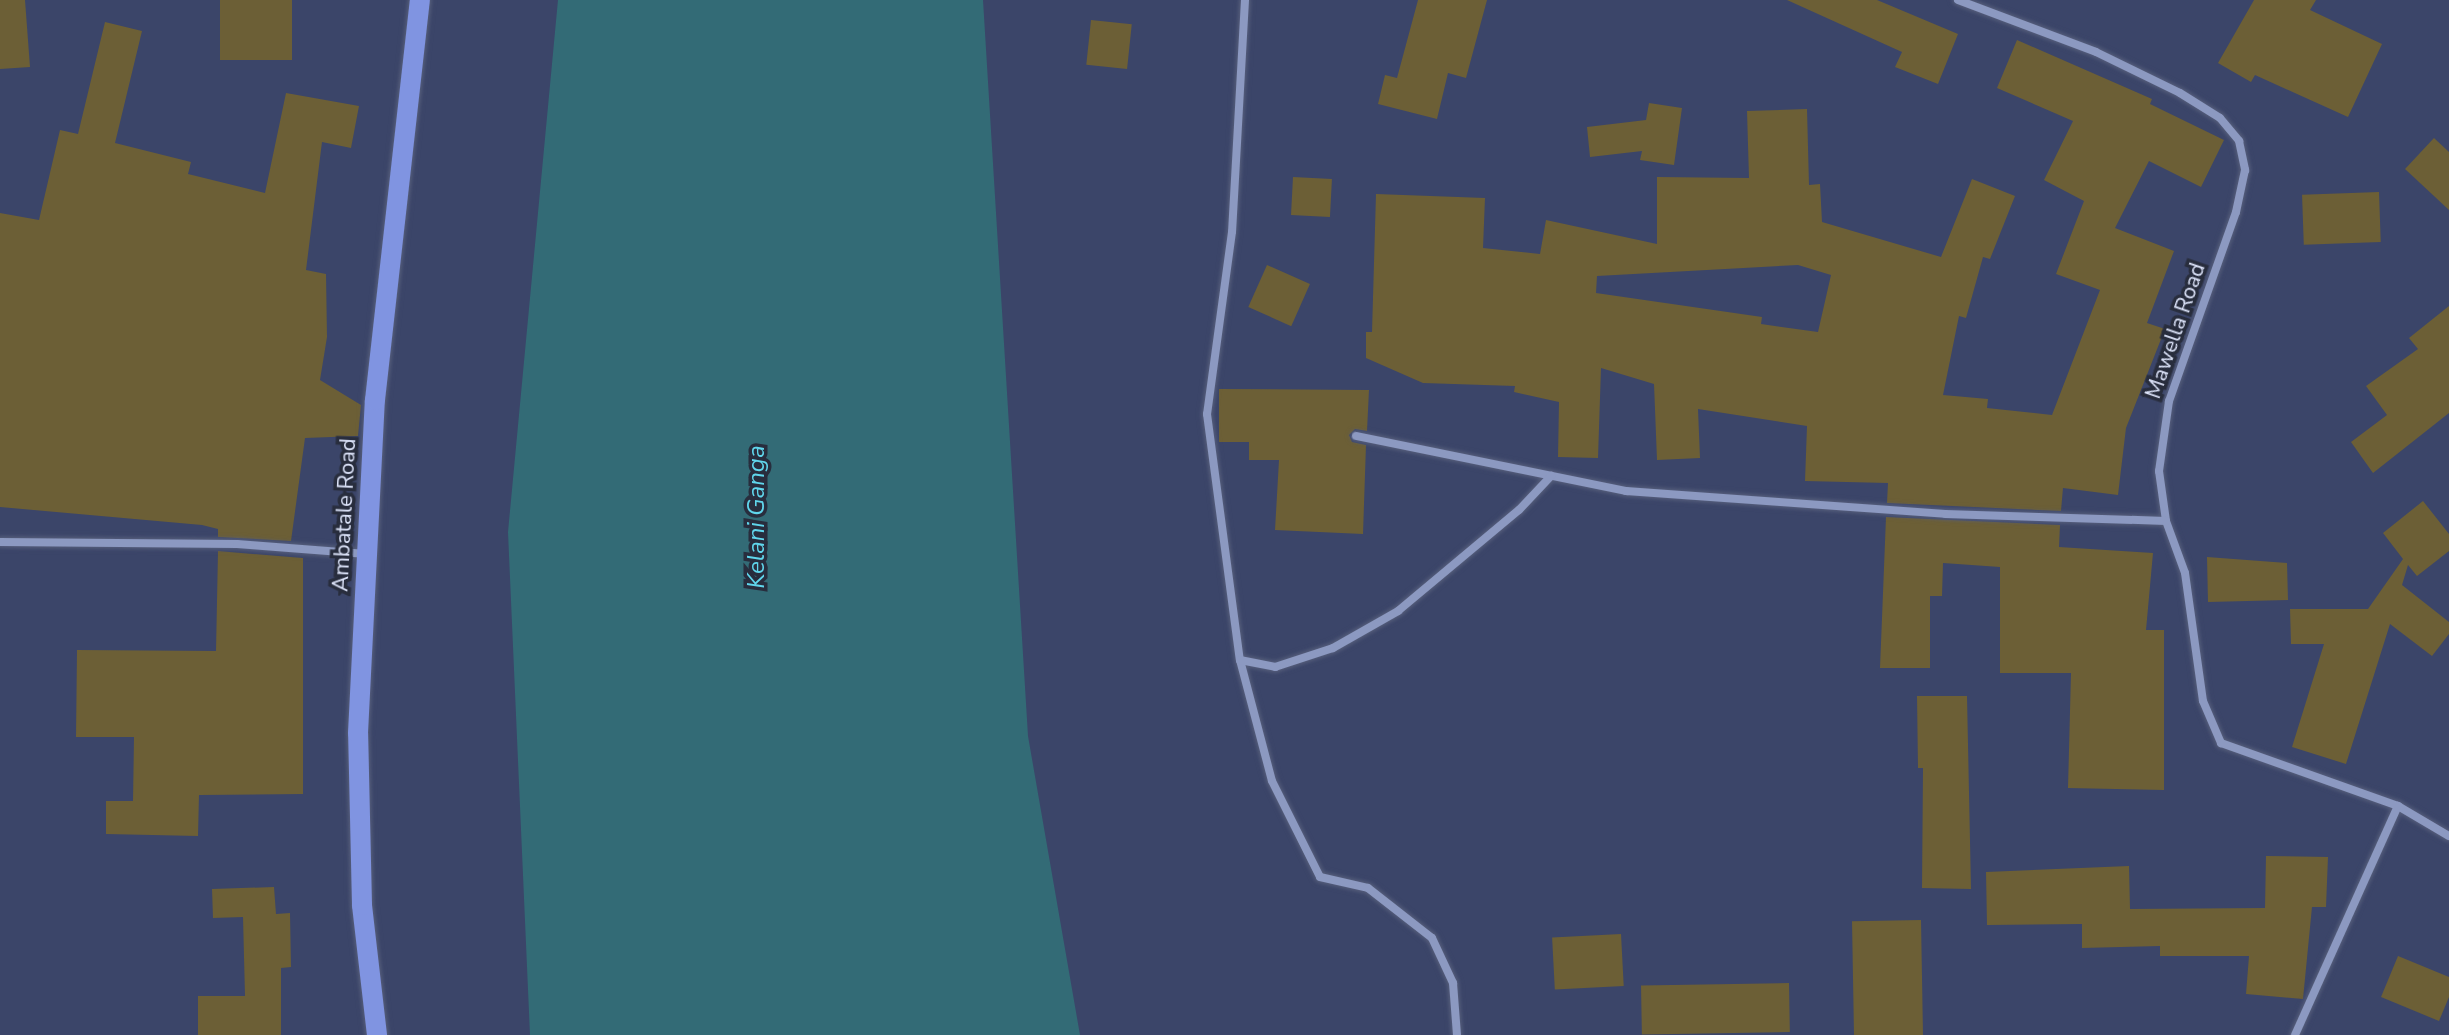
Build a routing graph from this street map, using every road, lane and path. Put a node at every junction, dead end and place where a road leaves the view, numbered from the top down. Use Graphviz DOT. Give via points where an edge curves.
graph roads {
  1 [pos="420,0"];
  2 [pos="1245,0"];
  3 [pos="1958,0"];
  4 [pos="1356,436"];
  5 [pos="1551,476"];
  6 [pos="2166,521"];
  7 [pos="0,542"];
  8 [pos="367,554"];
  9 [pos="1240,660"];
  10 [pos="2398,806"];
  11 [pos="2449,836"];
  12 [pos="377,1035"];
  13 [pos="1457,1035"];
  14 [pos="2295,1035"];
  1 -- 8 [label="main road, Ambatale Road" via="375,400"];
  2 -- 9 [label="street" via="1232,232 1207,414"];
  3 -- 6 [label="street, Mawella Road" via="2096,52 2180,93 2220,118 2239,141 2245,170 2236,212 2169,401 2159,471"];
  4 -- 5 [label="street"];
  5 -- 6 [label="street" via="1642,492 1945,514"];
  5 -- 9 [label="street" via="1519,510 1398,611 1333,648 1275,667"];
  6 -- 10 [label="street, Mawella Road" via="2185,573 2203,701 2221,743"];
  7 -- 8 [label="street" via="237,544"];
  8 -- 12 [label="main road, Ambatale Road" via="358,733 362,905"];
  9 -- 13 [label="street" via="1272,781 1320,877 1368,888 1432,938 1453,983"];
  10 -- 11 [label="street, Mawella Road"];
  10 -- 14 [label="street"];
}
